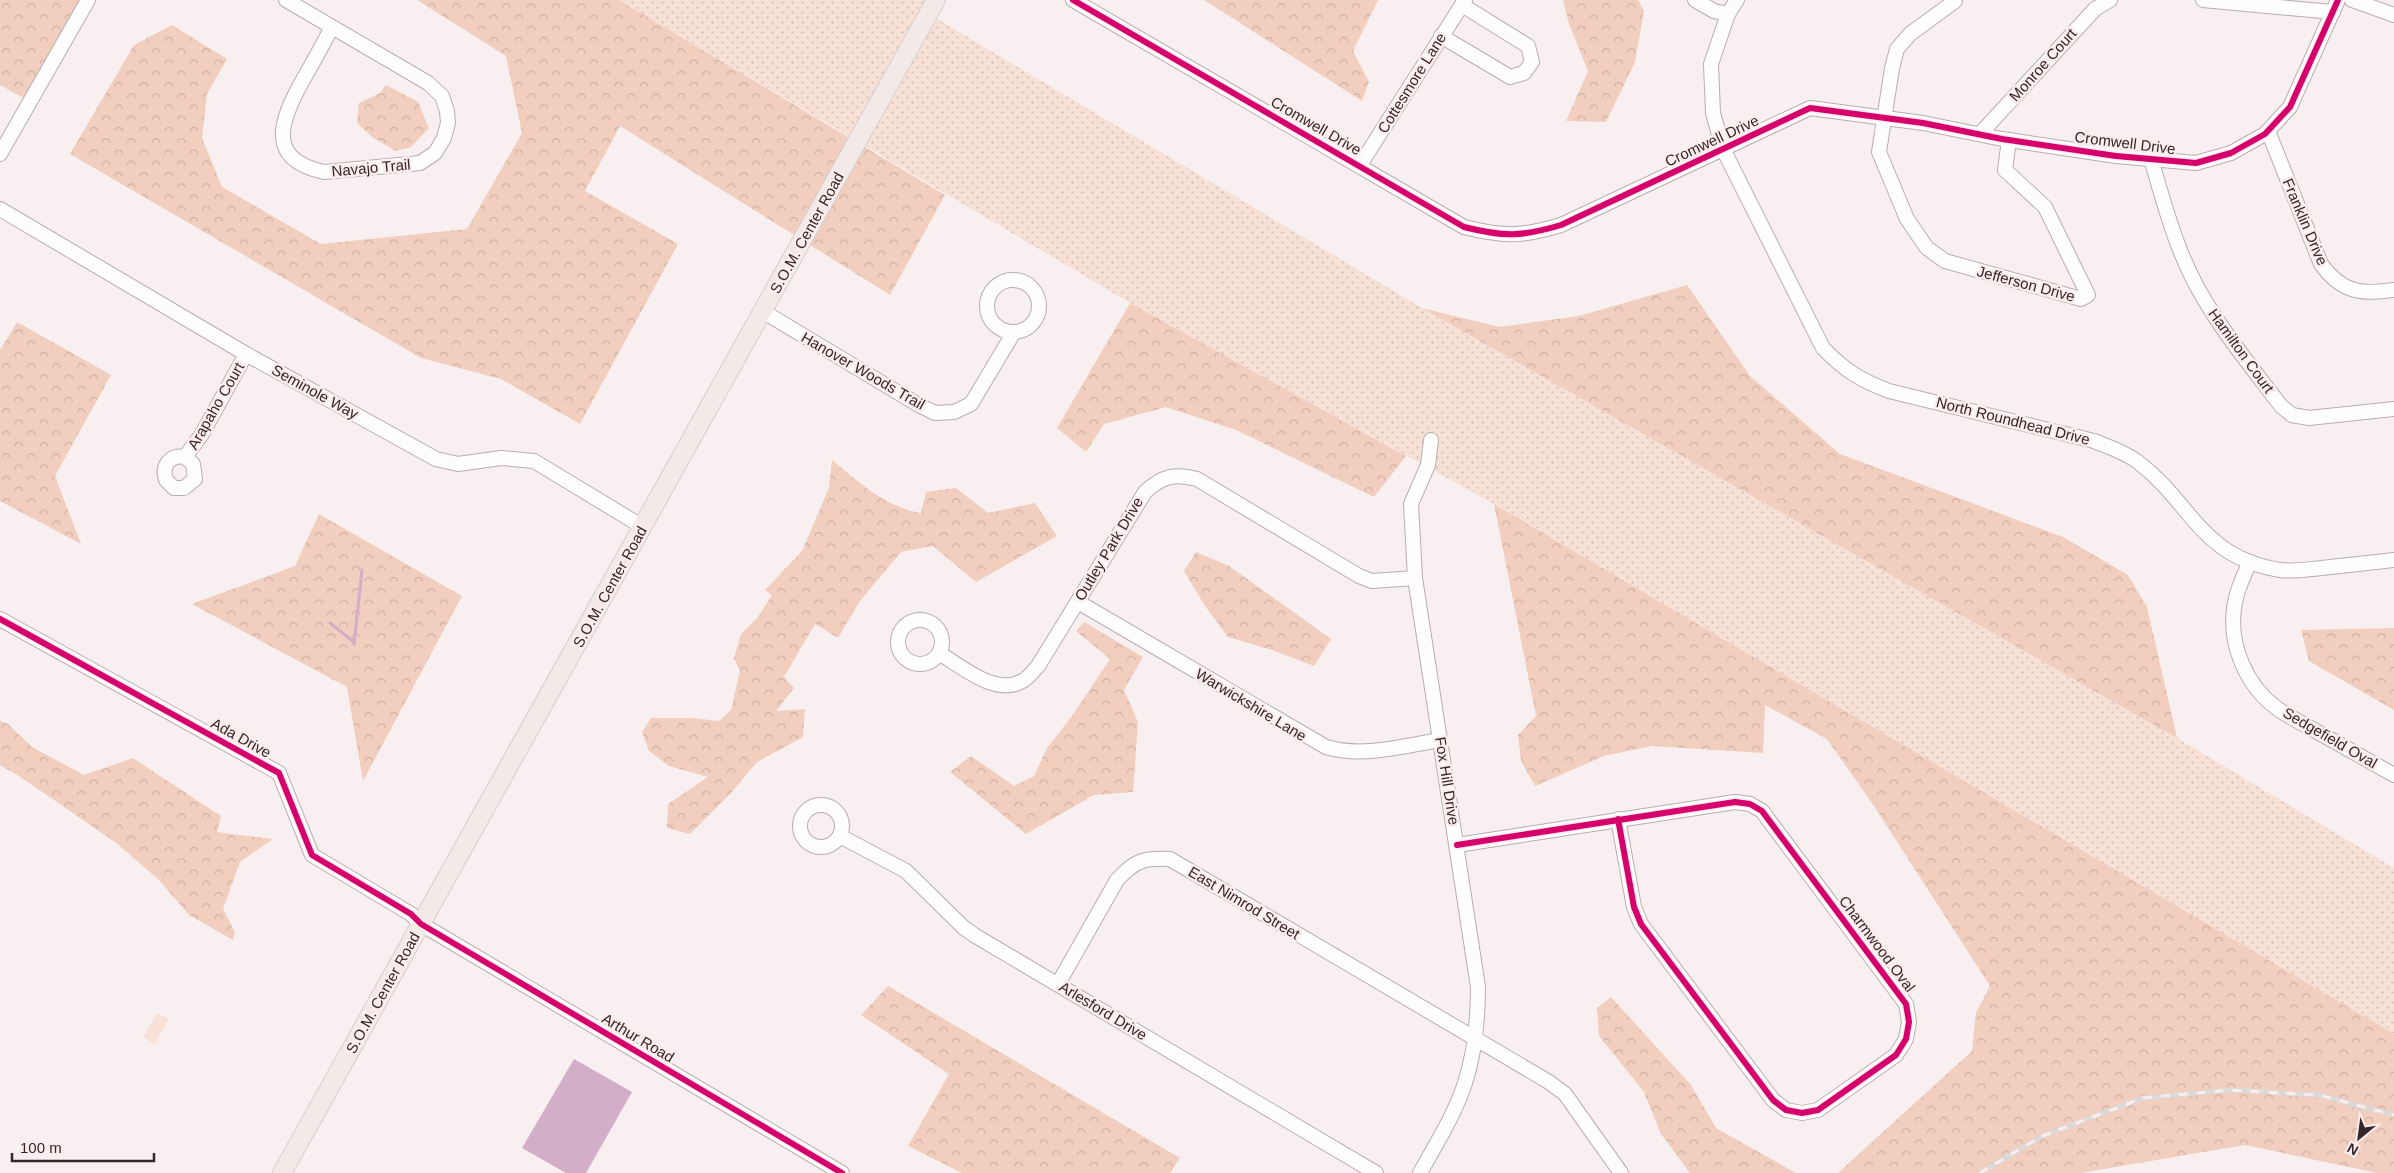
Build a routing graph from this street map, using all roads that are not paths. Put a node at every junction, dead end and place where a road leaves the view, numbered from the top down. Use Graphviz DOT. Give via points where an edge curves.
graph roads {
  1 [pos="88,0"];
  2 [pos="286,0"];
  3 [pos="936,0"];
  4 [pos="1073,0"];
  5 [pos="1695,0"];
  6 [pos="1737,0"];
  7 [pos="2110,0"];
  8 [pos="2202,0"];
  9 [pos="2352,0"];
  10 [pos="1954,1"];
  11 [pos="1463,2"];
  12 [pos="2335,6"];
  13 [pos="1728,14"];
  14 [pos="2394,15"];
  15 [pos="332,27"];
  16 [pos="1441,36"];
  17 [pos="1884,118"];
  18 [pos="2268,131"];
  19 [pos="1980,134"];
  20 [pos="2009,140"];
  21 [pos="1723,149"];
  22 [pos="0,154"];
  23 [pos="2151,159"];
  24 [pos="1360,166"];
  25 [pos="0,209"];
  26 [pos="2394,290"];
  27 [pos="764,312"];
  28 [pos="1014,332"];
  29 [pos="246,354"];
  30 [pos="2394,409"];
  31 [pos="1431,440"];
  32 [pos="186,458"];
  33 [pos="643,527"];
  34 [pos="2394,560"];
  35 [pos="2250,562"];
  36 [pos="1415,578"];
  37 [pos="1078,602"];
  38 [pos="0,619"];
  39 [pos="939,653"];
  40 [pos="1440,740"];
  41 [pos="2394,775"];
  42 [pos="1618,819"];
  43 [pos="840,836"];
  44 [pos="1457,845"];
  45 [pos="421,924"];
  46 [pos="1058,984"];
  47 [pos="1474,1039"];
  48 [pos="282,1173"];
  49 [pos="842,1173"];
  50 [pos="1376,1173"];
  51 [pos="1420,1173"];
  52 [pos="1621,1173"];
  1 -- 22 [label="street"];
  2 -- 15 [label="street, Navajo Trail"];
  3 -- 27 [label="main road, S.O.M. Center Road"];
  4 -- 24 [label="street, Cromwell Drive"];
  5 -- 13 [label="street" via="1714,11"];
  6 -- 13 [label="street, North Roundhead Drive"];
  7 -- 19 [label="street, Monroe Court" via="2094,9"];
  8 -- 12 [label="street"];
  9 -- 14 [label="street"];
  10 -- 17 [label="street" via="1910,34 1898,49"];
  11 -- 16 [label="street, Cottesmore Lane"];
  11 -- 16 [label="street" via="1528,46 1532,62 1524,74 1510,77"];
  12 -- 18 [label="street, Cromwell Drive" via="2290,107"];
  13 -- 21 [label="street, North Roundhead Drive" via="1711,64 1713,113"];
  15 -- 15 [label="street, Navajo Trail" via="428,83 442,96 448,123 435,153 420,163 324,172 311,169 293,158 281,133 285,115"];
  16 -- 24 [label="street, Cottesmore Lane"];
  17 -- 19 [label="street, Cromwell Drive"];
  17 -- 20 [label="street, Jefferson Drive" via="1879,152 1907,218 1927,248 1955,265 2081,299 2088,295 2046,207 2005,170"];
  17 -- 21 [label="street, Cromwell Drive" via="1810,108"];
  18 -- 23 [label="street, Cromwell Drive" via="2231,153 2196,163"];
  18 -- 26 [label="street, Franklin Drive" via="2320,264 2331,279 2355,290 2372,293"];
  19 -- 20 [label="street, Cromwell Drive"];
  20 -- 23 [label="street, Cromwell Drive"];
  21 -- 24 [label="street, Cromwell Drive" via="1561,226 1508,236 1464,227"];
  21 -- 35 [label="street, North Roundhead Drive" via="1823,348 1841,367 1889,390 2115,449 2137,461 2159,480 2192,521 2219,546"];
  23 -- 30 [label="street, Hamilton Court" via="2180,251 2207,303 2224,332 2281,406 2292,415 2308,418"];
  25 -- 29 [label="street, Seminole Way"];
  27 -- 28 [label="street, Hanover Woods Trail" via="935,412 954,412 971,404"];
  27 -- 33 [label="main road, S.O.M. Center Road"];
  29 -- 32 [label="street, Arapaho Court"];
  29 -- 33 [label="street, Seminole Way" via="436,459 458,464 501,458 534,461"];
  31 -- 36 [label="street, Fox Hill Drive" via="1428,465 1411,504"];
  33 -- 45 [label="main road, S.O.M. Center Road"];
  34 -- 35 [label="street, North Roundhead Drive" via="2281,570"];
  35 -- 41 [label="street, Sedgefield Oval" via="2239,586 2233,631 2247,674 2278,709"];
  36 -- 37 [label="street, Outley Park Drive" via="1372,581 1359,576 1197,479 1184,475 1157,480 1145,492"];
  36 -- 40 [label="street, Fox Hill Drive"];
  37 -- 39 [label="street, Outley Park Drive" via="1038,666 1023,681 1007,686 989,683"];
  37 -- 40 [label="street, Warwickshire Lane" via="1326,747 1362,753"];
  38 -- 45 [label="street, Ada Drive" via="279,773 312,855 411,914"];
  40 -- 44 [label="street, Fox Hill Drive"];
  42 -- 42 [label="street, Charmwood Oval" via="1633,901 1641,924 1773,1100 1786,1110 1802,1113 1818,1110 1896,1055 1906,1038 1906,1004 1762,811 1750,804 1735,802"];
  42 -- 44 [label="street, Charmwood Oval"];
  43 -- 46 [label="street, Arlesford Drive" via="896,864 963,927"];
  44 -- 47 [label="street, Fox Hill Drive" via="1478,987"];
  45 -- 48 [label="main road, S.O.M. Center Road"];
  45 -- 49 [label="street, Arthur Road"];
  46 -- 47 [label="street, East Nimrod Street" via="1117,880 1130,866 1148,858 1170,859"];
  46 -- 50 [label="street, Arlesford Drive"];
  47 -- 51 [label="street, Fox Hill Drive" via="1454,1111"];
  47 -- 52 [label="street, East Nimrod Street" via="1565,1094"];
}
